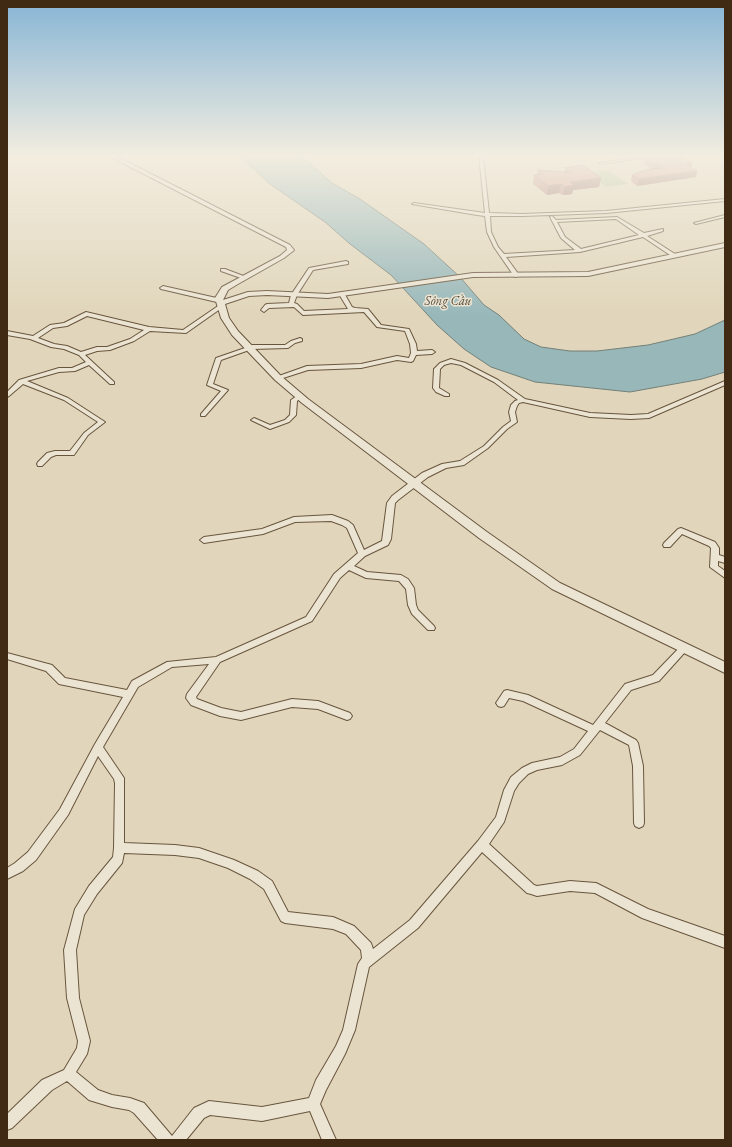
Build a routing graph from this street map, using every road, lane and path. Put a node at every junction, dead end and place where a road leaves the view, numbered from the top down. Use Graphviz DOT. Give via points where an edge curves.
graph roads {
  1 [pos="217,210"];
  2 [pos="451,210"];
  3 [pos="487,210"];
  4 [pos="634,210"];
  5 [pos="551,214"];
  6 [pos="488,215"];
  7 [pos="725,216"];
  8 [pos="554,221"];
  9 [pos="696,223"];
  10 [pos="661,230"];
  11 [pos="643,236"];
  12 [pos="725,245"];
  13 [pos="580,251"];
  14 [pos="502,256"];
  15 [pos="675,256"];
  16 [pos="346,263"];
  17 [pos="223,270"];
  18 [pos="516,275"];
  19 [pos="243,277"];
  20 [pos="162,288"];
  21 [pos="342,294"];
  22 [pos="294,295"];
  23 [pos="221,303"];
  24 [pos="291,304"];
  25 [pos="264,310"];
  26 [pos="352,310"];
  27 [pos="149,329"];
  28 [pos="7,333"];
  29 [pos="33,338"];
  30 [pos="300,340"];
  31 [pos="249,348"];
  32 [pos="432,352"];
  33 [pos="81,354"];
  34 [pos="414,354"];
  35 [pos="90,362"];
  36 [pos="278,378"];
  37 [pos="21,381"];
  38 [pos="112,383"];
  39 [pos="725,384"];
  40 [pos="7,395"];
  41 [pos="447,395"];
  42 [pos="300,396"];
  43 [pos="523,400"];
  44 [pos="203,415"];
  45 [pos="254,420"];
  46 [pos="40,464"];
  47 [pos="414,483"];
  48 [pos="204,540"];
  49 [pos="667,545"];
  50 [pos="362,554"];
  51 [pos="714,557"];
  52 [pos="725,560"];
  53 [pos="348,566"];
  54 [pos="725,575"];
  55 [pos="431,628"];
  56 [pos="683,649"];
  57 [pos="7,656"];
  58 [pos="217,660"];
  59 [pos="725,668"];
  60 [pos="127,694"];
  61 [pos="501,702"];
  62 [pos="347,716"];
  63 [pos="596,727"];
  64 [pos="98,747"];
  65 [pos="639,823"];
  66 [pos="482,845"];
  67 [pos="119,848"];
  68 [pos="7,874"];
  69 [pos="725,942"];
  70 [pos="368,958"];
  71 [pos="68,1074"];
  72 [pos="313,1104"];
  73 [pos="7,1123"];
  74 [pos="167,1140"];
  75 [pos="177,1140"];
  76 [pos="329,1140"];
  1 -- 19 [label="street" via="288,246 291,250"];
  2 -- 6 [label="street"];
  3 -- 6 [label="street"];
  4 -- 5 [label="street"];
  5 -- 6 [label="street"];
  5 -- 8 [label="street"];
  6 -- 14 [label="street" via="490,233"];
  7 -- 9 [label="street"];
  8 -- 11 [label="street" via="617,218"];
  8 -- 13 [label="street" via="563,238"];
  10 -- 11 [label="street"];
  11 -- 13 [label="street"];
  11 -- 15 [label="street"];
  12 -- 15 [label="street"];
  13 -- 14 [label="street"];
  14 -- 18 [label="street"];
  15 -- 18 [label="street" via="588,274"];
  16 -- 22 [label="street" via="311,269"];
  17 -- 19 [label="street"];
  18 -- 21 [label="street" via="462,277"];
  19 -- 23 [label="street" via="225,289 219,298"];
  20 -- 23 [label="street"];
  21 -- 22 [label="street"];
  21 -- 26 [label="street"];
  22 -- 23 [label="street" via="267,292 248,294"];
  22 -- 24 [label="street"];
  23 -- 27 [label="street" via="184,332"];
  23 -- 31 [label="street" via="225,318"];
  24 -- 25 [label="street" via="267,306"];
  24 -- 26 [label="street" via="302,313"];
  26 -- 34 [label="street" via="366,310 381,327 407,330"];
  27 -- 29 [label="street" via="86,314 65,325 52,326"];
  27 -- 33 [label="street" via="132,340"];
  28 -- 29 [label="street"];
  29 -- 33 [label="street"];
  30 -- 31 [label="street" via="286,347"];
  31 -- 36 [label="street"];
  31 -- 44 [label="street" via="218,359 210,385 226,390"];
  32 -- 34 [label="street"];
  33 -- 35 [label="street"];
  34 -- 36 [label="street" via="411,360 397,358 361,366 307,368"];
  35 -- 37 [label="street" via="73,370 59,370"];
  35 -- 38 [label="street"];
  36 -- 42 [label="street"];
  37 -- 40 [label="street"];
  37 -- 46 [label="street" via="66,399 102,422 86,434 72,452 49,455"];
  39 -- 43 [label="street" via="642,417 590,415"];
  41 -- 43 [label="street" via="436,388 437,370 442,364 451,361 463,364 496,381"];
  42 -- 45 [label="street" via="294,400 293,415 287,421 270,427"];
  42 -- 47 [label="street"];
  43 -- 47 [label="street" via="514,405 514,422 486,447 462,463 440,468"];
  47 -- 50 [label="street" via="391,503 385,542"];
  47 -- 56 [label="street" via="522,564 564,591"];
  48 -- 50 [label="street" via="263,532 294,520 332,518 350,528"];
  49 -- 51 [label="street" via="679,533 684,532 712,544 715,548"];
  50 -- 53 [label="street"];
  51 -- 52 [label="street"];
  51 -- 54 [label="street" via="714,567"];
  53 -- 55 [label="street" via="366,575 401,578 410,588 415,612"];
  53 -- 58 [label="street" via="330,585 310,619"];
  56 -- 59 [label="street"];
  56 -- 63 [label="street" via="656,678 628,687"];
  57 -- 60 [label="street" via="49,668 62,681"];
  58 -- 60 [label="street" via="170,664 140,680"];
  58 -- 62 [label="street" via="192,694 194,702 220,712 241,716 292,703 318,705"];
  60 -- 64 [label="street"];
  61 -- 63 [label="street" via="507,694 525,698"];
  63 -- 65 [label="street" via="633,743 638,766"];
  63 -- 66 [label="street" via="577,752 568,758 535,766 515,780 509,790 502,814"];
  64 -- 67 [label="street" via="119,778"];
  64 -- 68 [label="street" via="64,812 32,856"];
  66 -- 69 [label="street" via="537,891 570,886 596,888 646,914"];
  66 -- 70 [label="street" via="414,924"];
  67 -- 70 [label="street" via="181,851 214,857 230,864 268,885 285,917 333,923 350,930 367,946"];
  67 -- 71 [label="street" via="118,859 76,919 70,950 72,991 84,1041 83,1050"];
  70 -- 72 [label="street" via="364,964 348,1034"];
  71 -- 73 [label="street" via="47,1085"];
  71 -- 74 [label="street" via="94,1095 139,1108"];
  72 -- 75 [label="street" via="262,1114 209,1108 198,1112"];
  72 -- 76 [label="street"];
}
